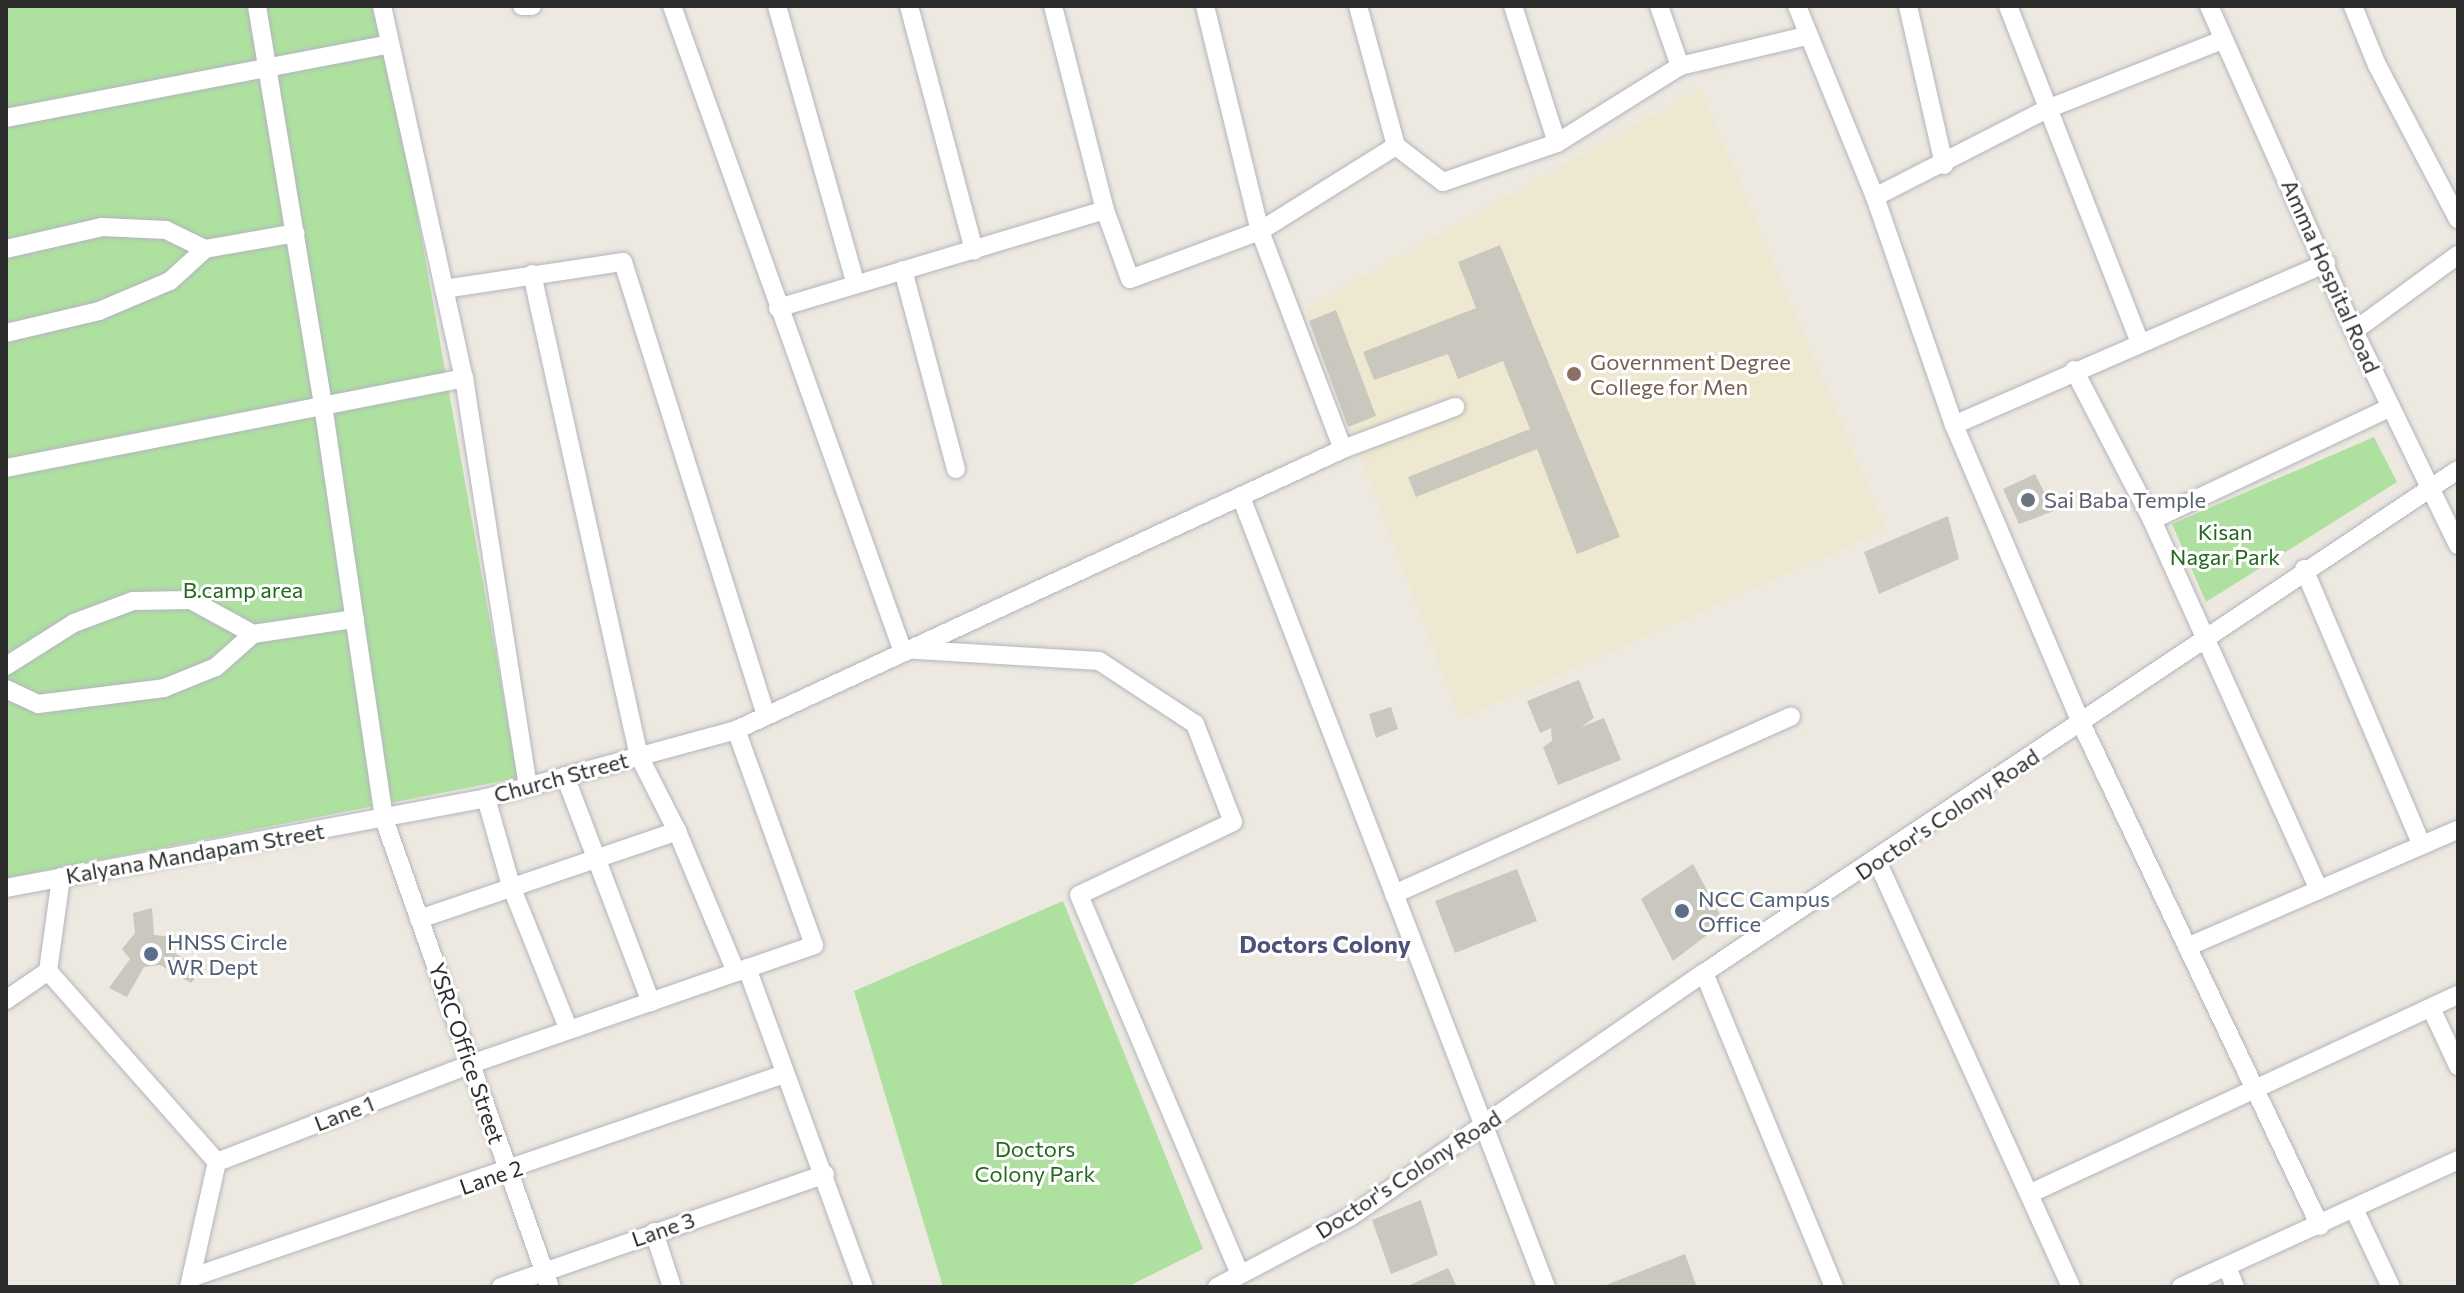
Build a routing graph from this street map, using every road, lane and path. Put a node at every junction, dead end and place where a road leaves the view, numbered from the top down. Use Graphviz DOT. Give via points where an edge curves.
graph roads {
  1 [pos="257,6"];
  2 [pos="382,6"];
  3 [pos="522,6"];
  4 [pos="532,6"];
  5 [pos="672,6"];
  6 [pos="777,6"];
  7 [pos="909,6"];
  8 [pos="1053,6"];
  9 [pos="1205,6"];
  10 [pos="1358,6"];
  11 [pos="1513,6"];
  12 [pos="1659,6"];
  13 [pos="1797,6"];
  14 [pos="1908,6"];
  15 [pos="2008,6"];
  16 [pos="2209,6"];
  17 [pos="2353,6"];
  18 [pos="1806,36"];
  19 [pos="2222,40"];
  20 [pos="389,44"];
  21 [pos="1680,66"];
  22 [pos="270,67"];
  23 [pos="2047,109"];
  24 [pos="6,118"];
  25 [pos="1557,143"];
  26 [pos="1396,146"];
  27 [pos="1944,165"];
  28 [pos="1875,197"];
  29 [pos="1105,210"];
  30 [pos="2458,219"];
  31 [pos="1260,231"];
  32 [pos="296,233"];
  33 [pos="6,249"];
  34 [pos="205,249"];
  35 [pos="974,250"];
  36 [pos="2458,255"];
  37 [pos="2326,263"];
  38 [pos="903,270"];
  39 [pos="532,274"];
  40 [pos="855,282"];
  41 [pos="444,289"];
  42 [pos="778,308"];
  43 [pos="2354,331"];
  44 [pos="6,333"];
  45 [pos="2139,341"];
  46 [pos="2074,370"];
  47 [pos="464,378"];
  48 [pos="323,405"];
  49 [pos="1455,407"];
  50 [pos="2391,407"];
  51 [pos="1954,425"];
  52 [pos="1343,449"];
  53 [pos="6,468"];
  54 [pos="956,469"];
  55 [pos="2458,470"];
  56 [pos="2431,489"];
  57 [pos="1241,497"];
  58 [pos="2152,520"];
  59 [pos="2458,545"];
  60 [pos="2304,569"];
  61 [pos="355,619"];
  62 [pos="253,634"];
  63 [pos="2205,638"];
  64 [pos="902,649"];
  65 [pos="6,666"];
  66 [pos="6,689"];
  67 [pos="765,713"];
  68 [pos="1791,716"];
  69 [pos="2081,723"];
  70 [pos="736,730"];
  71 [pos="639,756"];
  72 [pos="565,776"];
  73 [pos="528,786"];
  74 [pos="486,798"];
  75 [pos="384,819"];
  76 [pos="2458,830"];
  77 [pos="677,831"];
  78 [pos="2422,845"];
  79 [pos="595,860"];
  80 [pos="1877,861"];
  81 [pos="61,877"];
  82 [pos="511,886"];
  83 [pos="6,888"];
  84 [pos="2319,890"];
  85 [pos="1394,894"];
  86 [pos="419,919"];
  87 [pos="2187,947"];
  88 [pos="742,970"];
  89 [pos="48,971"];
  90 [pos="1704,973"];
  91 [pos="2458,995"];
  92 [pos="6,1000"];
  93 [pos="651,1002"];
  94 [pos="2431,1008"];
  95 [pos="569,1030"];
  96 [pos="471,1064"];
  97 [pos="2458,1066"];
  98 [pos="784,1074"];
  99 [pos="2255,1089"];
  100 [pos="1483,1126"];
  101 [pos="2458,1160"];
  102 [pos="217,1162"];
  103 [pos="509,1172"];
  104 [pos="825,1174"];
  105 [pos="2031,1193"];
  106 [pos="2355,1211"];
  107 [pos="2320,1226"];
  108 [pos="654,1232"];
  109 [pos="2227,1267"];
  110 [pos="1240,1274"];
  111 [pos="547,1279"];
  112 [pos="192,1282"];
  113 [pos="501,1287"];
  114 [pos="672,1287"];
  115 [pos="864,1287"];
  116 [pos="1217,1287"];
  117 [pos="1546,1287"];
  118 [pos="1834,1287"];
  119 [pos="2071,1287"];
  120 [pos="2181,1287"];
  121 [pos="2235,1287"];
  122 [pos="2391,1287"];
  1 -- 22 [label="street, YSRC Office Street"];
  2 -- 20 [label="street"];
  3 -- 4 [label="street"];
  5 -- 42 [label="street"];
  6 -- 40 [label="street"];
  7 -- 35 [label="street"];
  8 -- 29 [label="street"];
  9 -- 31 [label="street"];
  10 -- 26 [label="street"];
  11 -- 25 [label="street"];
  12 -- 21 [label="street"];
  13 -- 18 [label="street"];
  14 -- 27 [label="street"];
  15 -- 23 [label="street"];
  16 -- 19 [label="street, Amma Hospital Road"];
  17 -- 30 [label="street" via="2377,65"];
  18 -- 21 [label="street"];
  18 -- 28 [label="street"];
  19 -- 23 [label="street"];
  19 -- 37 [label="street, Amma Hospital Road"];
  20 -- 22 [label="street"];
  20 -- 41 [label="street"];
  21 -- 25 [label="street"];
  22 -- 24 [label="street"];
  22 -- 32 [label="street, YSRC Office Street"];
  23 -- 27 [label="street"];
  23 -- 45 [label="street"];
  25 -- 26 [label="street" via="1443,182"];
  26 -- 31 [label="street"];
  27 -- 28 [label="street"];
  28 -- 51 [label="street"];
  29 -- 31 [label="street" via="1130,279"];
  29 -- 35 [label="street"];
  31 -- 52 [label="street"];
  32 -- 34 [label="street"];
  32 -- 48 [label="street, YSRC Office Street"];
  33 -- 34 [label="street" via="102,227 166,230"];
  34 -- 44 [label="street" via="170,281 99,311"];
  35 -- 38 [label="street"];
  36 -- 43 [label="street"];
  37 -- 43 [label="street, Amma Hospital Road"];
  37 -- 45 [label="street"];
  38 -- 40 [label="street"];
  38 -- 54 [label="street"];
  39 -- 41 [label="street"];
  39 -- 67 [label="street" via="623,262"];
  39 -- 71 [label="street"];
  40 -- 42 [label="street"];
  41 -- 47 [label="street"];
  42 -- 64 [label="street"];
  43 -- 50 [label="street, Amma Hospital Road"];
  45 -- 46 [label="street"];
  46 -- 51 [label="street"];
  46 -- 58 [label="street"];
  47 -- 48 [label="street"];
  47 -- 73 [label="street"];
  48 -- 53 [label="street"];
  48 -- 61 [label="street, YSRC Office Street"];
  49 -- 52 [label="street, Church Street"];
  50 -- 56 [label="street, Amma Hospital Road"];
  50 -- 58 [label="street"];
  51 -- 69 [label="street"];
  52 -- 57 [label="street, Church Street"];
  55 -- 56 [label="street, Doctor's Colony Road"];
  56 -- 59 [label="street, Amma Hospital Road"];
  56 -- 60 [label="street, Doctor's Colony Road"];
  57 -- 64 [label="street, Church Street"];
  57 -- 85 [label="street"];
  58 -- 63 [label="street"];
  60 -- 63 [label="street, Doctor's Colony Road"];
  60 -- 78 [label="street"];
  61 -- 62 [label="street"];
  61 -- 75 [label="street, YSRC Office Street"];
  62 -- 65 [label="street" via="191,600 133,601 74,623"];
  62 -- 66 [label="street" via="216,667 164,688 38,704"];
  63 -- 69 [label="street, Doctor's Colony Road"];
  63 -- 84 [label="street"];
  64 -- 67 [label="street, Church Street"];
  64 -- 110 [label="street" via="1099,661 1195,724 1233,822 1079,895"];
  67 -- 70 [label="street, Church Street"];
  68 -- 85 [label="street"];
  69 -- 80 [label="street, Doctor's Colony Road"];
  69 -- 87 [label="street"];
  70 -- 71 [label="street, Church Street"];
  70 -- 88 [label="street, Lane 1" via="814,945"];
  71 -- 72 [label="street, Church Street"];
  71 -- 77 [label="street"];
  72 -- 73 [label="street, Church Street"];
  72 -- 79 [label="street"];
  73 -- 74 [label="street, Church Street"];
  74 -- 75 [label="street, Church Street"];
  74 -- 82 [label="street"];
  75 -- 81 [label="street, Kalyana Mandapam Street"];
  75 -- 86 [label="street, YSRC Office Street"];
  76 -- 78 [label="street"];
  77 -- 79 [label="street"];
  77 -- 88 [label="street"];
  78 -- 84 [label="street"];
  79 -- 82 [label="street"];
  79 -- 93 [label="street"];
  80 -- 90 [label="street, Doctor's Colony Road"];
  80 -- 105 [label="street"];
  81 -- 83 [label="street, Kalyana Mandapam Street"];
  81 -- 89 [label="street"];
  82 -- 86 [label="street"];
  82 -- 95 [label="street"];
  84 -- 87 [label="street"];
  85 -- 100 [label="street"];
  86 -- 96 [label="street, YSRC Office Street"];
  87 -- 99 [label="street"];
  88 -- 93 [label="street, Lane 1"];
  88 -- 98 [label="street"];
  89 -- 92 [label="street"];
  89 -- 102 [label="street"];
  90 -- 100 [label="street, Doctor's Colony Road"];
  90 -- 118 [label="street"];
  91 -- 94 [label="street"];
  93 -- 95 [label="street, Lane 1"];
  94 -- 97 [label="street"];
  94 -- 99 [label="street"];
  95 -- 96 [label="street, Lane 1"];
  96 -- 102 [label="street, Lane 1"];
  96 -- 103 [label="street, YSRC Office Street"];
  98 -- 103 [label="street, Lane 2"];
  98 -- 104 [label="street"];
  99 -- 105 [label="street"];
  99 -- 107 [label="street"];
  100 -- 110 [label="street, Doctor's Colony Road" via="1350,1217"];
  100 -- 117 [label="street"];
  101 -- 106 [label="street"];
  102 -- 112 [label="street"];
  103 -- 111 [label="street, YSRC Office Street"];
  103 -- 112 [label="street, Lane 2"];
  104 -- 108 [label="street, Lane 3"];
  104 -- 115 [label="street"];
  105 -- 119 [label="street"];
  106 -- 107 [label="street"];
  106 -- 122 [label="street"];
  107 -- 109 [label="street"];
  108 -- 111 [label="street, Lane 3"];
  108 -- 114 [label="street"];
  109 -- 120 [label="street"];
  109 -- 121 [label="street"];
  110 -- 116 [label="street, Doctor's Colony Road"];
  111 -- 113 [label="street, Lane 3"];
}
